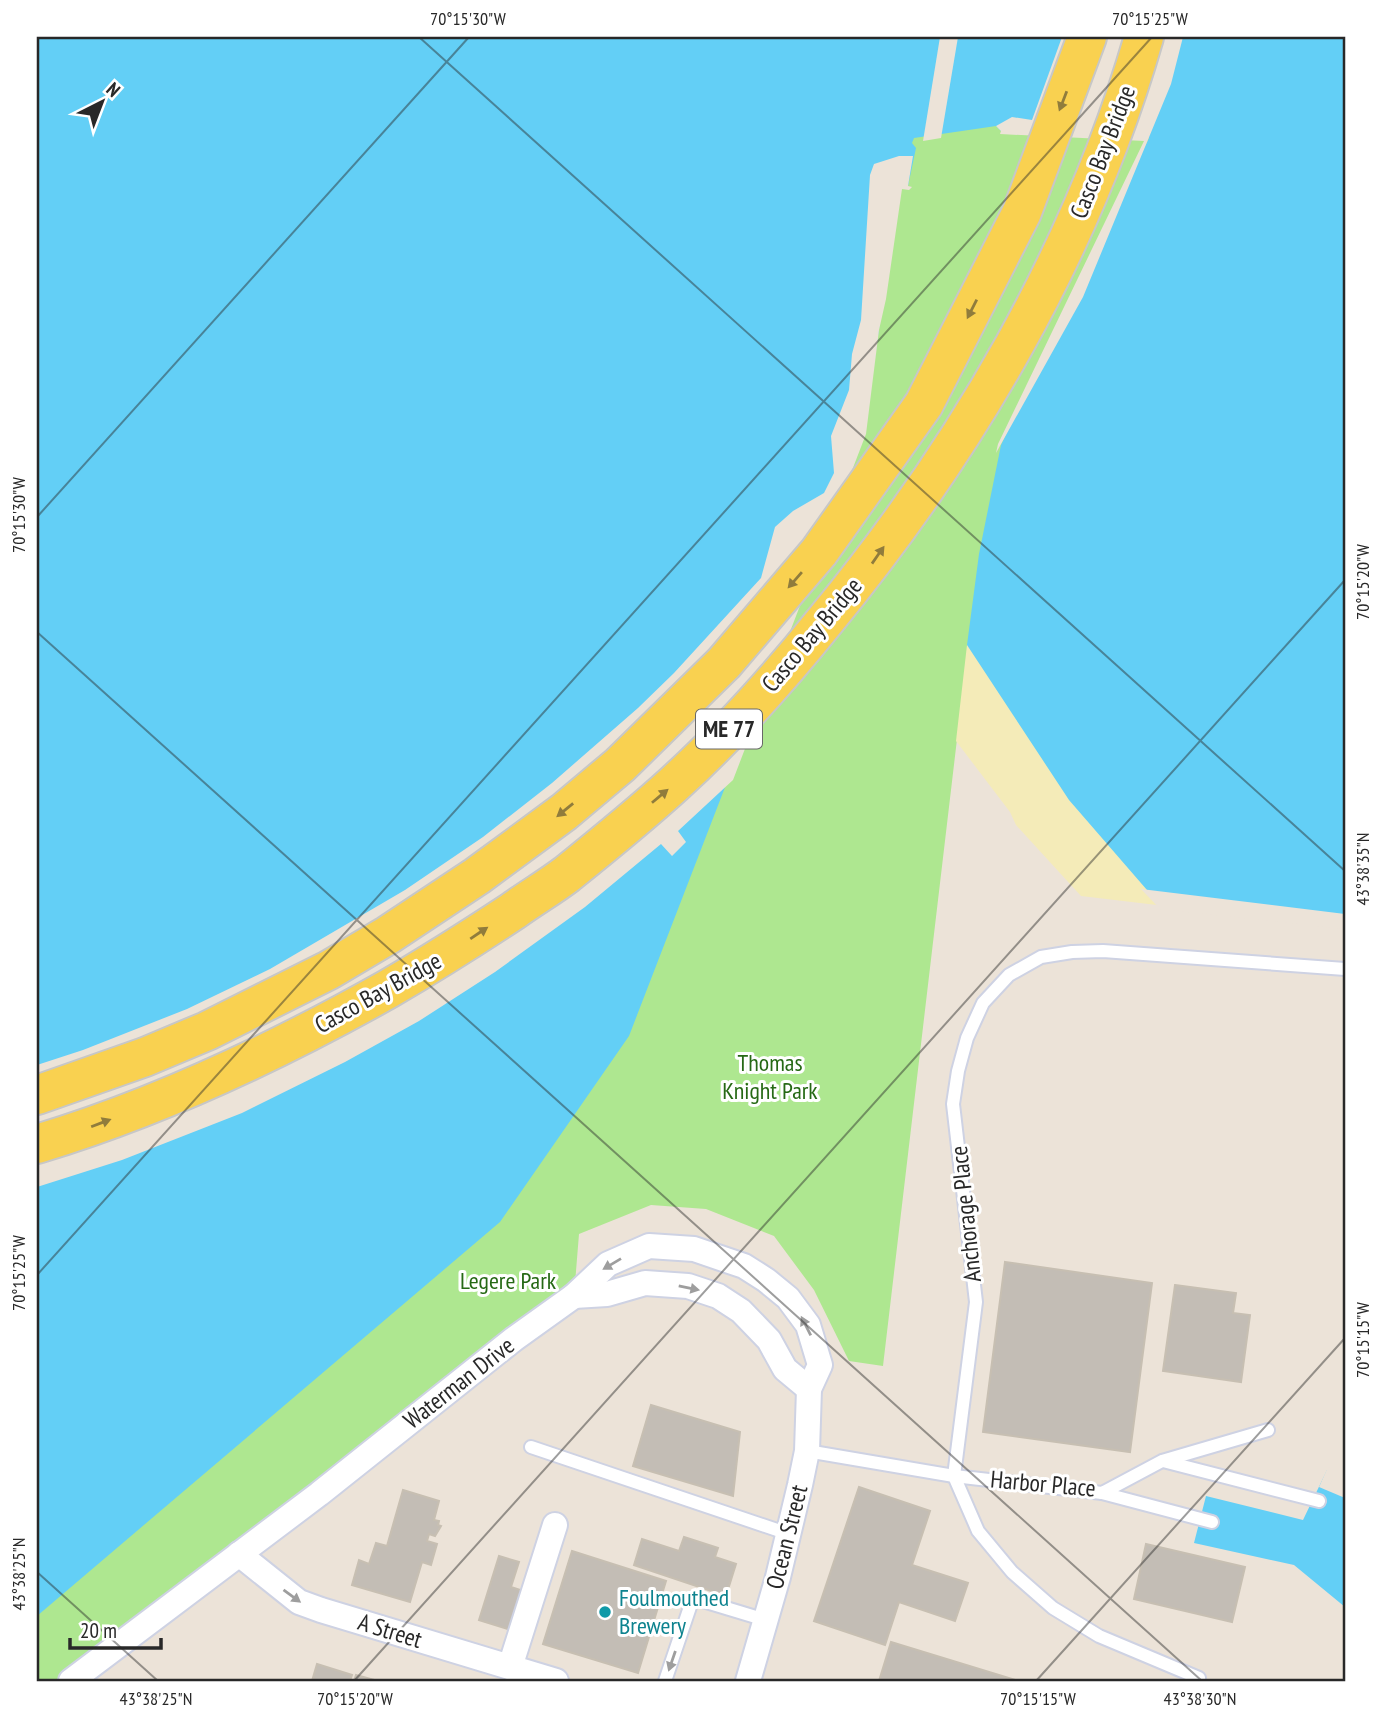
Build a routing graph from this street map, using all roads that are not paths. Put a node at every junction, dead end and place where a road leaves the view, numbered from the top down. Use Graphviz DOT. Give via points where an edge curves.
graph roads {
  1 [pos="1087,37"];
  2 [pos="1144,37"];
  3 [pos="1345,969"];
  4 [pos="37,1095"];
  5 [pos="37,1144"];
  6 [pos="574,1296"];
  7 [pos="809,1389"];
  8 [pos="1268,1430"];
  9 [pos="531,1447"];
  10 [pos="807,1451"];
  11 [pos="1162,1461"];
  12 [pos="954,1476"];
  13 [pos="1102,1493"];
  14 [pos="1319,1501"];
  15 [pos="1212,1522"];
  16 [pos="555,1525"];
  17 [pos="789,1534"];
  18 [pos="239,1554"];
  19 [pos="766,1620"];
  20 [pos="510,1667"];
  21 [pos="71,1681"];
  22 [pos="556,1681"];
  23 [pos="665,1681"];
  24 [pos="748,1681"];
  25 [pos="1198,1681"];
  1 -- 4 [label="main road, Casco Bay Bridge / ME 77, one-way" via="1022,212 924,404 819,552 724,663 620,765 564,812 388,934 207,1031"];
  5 -- 2 [label="main road, Casco Bay Bridge / ME 77, one-way" via="201,1084 325,1024 447,955 564,876 684,774 776,681 869,568 952,450 1026,326 1087,200"];
  3 -- 12 [label="lane, Anchorage Place" via="1072,951 1041,957 1009,975 983,1003 967,1038 953,1104 976,1302"];
  6 -- 7 [label="street, one-way" via="607,1294 645,1283 688,1286 718,1296 741,1311 769,1340 785,1369"];
  7 -- 6 [label="street, Waterman Drive, one-way" via="820,1365 808,1325 788,1298 744,1266 694,1249 649,1246 608,1264"];
  6 -- 18 [label="street, Waterman Drive"];
  7 -- 10 [label="street, Ocean Street"];
  8 -- 11 [label="lane, Harbor Place"];
  9 -- 17 [label="lane"];
  10 -- 12 [label="lane, Harbor Place"];
  10 -- 17 [label="street, Ocean Street"];
  11 -- 13 [label="lane, Harbor Place"];
  11 -- 14 [label="lane"];
  12 -- 13 [label="lane, Harbor Place"];
  12 -- 25 [label="lane" via="978,1531 1012,1572 1053,1608 1099,1636"];
  13 -- 15 [label="lane"];
  16 -- 20 [label="street"];
  17 -- 19 [label="street, Ocean Street"];
  18 -- 20 [label="street, A Street, one-way" via="299,1602"];
  18 -- 21 [label="street, Waterman Drive"];
  19 -- 23 [label="lane, one-way" via="693,1598"];
  19 -- 24 [label="street, Ocean Street"];
  20 -- 22 [label="street, A Street"];
}
